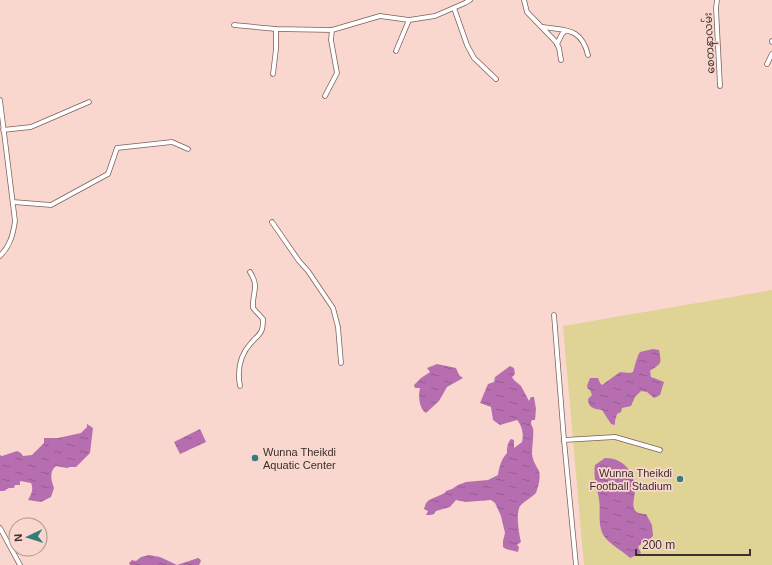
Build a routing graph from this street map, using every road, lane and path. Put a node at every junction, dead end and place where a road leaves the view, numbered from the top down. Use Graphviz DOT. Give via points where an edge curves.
graph roads {
  1 [pos="470,0"];
  2 [pos="524,0"];
  3 [pos="717,0"];
  4 [pos="454,8"];
  5 [pos="409,20"];
  6 [pos="234,25"];
  7 [pos="542,27"];
  8 [pos="276,30"];
  9 [pos="332,30"];
  10 [pos="565,31"];
  11 [pos="557,44"];
  12 [pos="396,51"];
  13 [pos="772,54"];
  14 [pos="588,55"];
  15 [pos="561,60"];
  16 [pos="767,64"];
  17 [pos="273,74"];
  18 [pos="496,79"];
  19 [pos="720,86"];
  20 [pos="324,96"];
  21 [pos="0,100"];
  22 [pos="89,102"];
  23 [pos="3,130"];
  24 [pos="188,149"];
  25 [pos="13,202"];
  26 [pos="272,222"];
  27 [pos="0,256"];
  28 [pos="250,272"];
  29 [pos="554,315"];
  30 [pos="341,363"];
  31 [pos="240,386"];
  32 [pos="564,440"];
  33 [pos="660,450"];
  34 [pos="0,528"];
  35 [pos="20,565"];
  36 [pos="576,565"];
  1 -- 4 [label="street"];
  2 -- 7 [label="street" via="527,12"];
  3 -- 19 [label="street, စေတနာလမ်း"];
  4 -- 5 [label="street" via="435,16"];
  4 -- 18 [label="street" via="474,58"];
  5 -- 9 [label="street" via="380,16"];
  5 -- 12 [label="street"];
  6 -- 8 [label="street"];
  7 -- 10 [label="street"];
  7 -- 11 [label="street"];
  8 -- 9 [label="street"];
  8 -- 17 [label="street"];
  9 -- 20 [label="street" via="331,40 337,73"];
  10 -- 11 [label="street"];
  10 -- 14 [label="street" via="579,36"];
  11 -- 15 [label="street"];
  13 -- 16 [label="street"];
  21 -- 23 [label="street"];
  22 -- 23 [label="street" via="31,127"];
  23 -- 25 [label="street"];
  24 -- 25 [label="street" via="172,142 117,148 108,174 51,205"];
  25 -- 27 [label="street" via="15,221 12,240"];
  26 -- 30 [label="street" via="333,308 338,327"];
  28 -- 31 [label="street" via="256,287 253,308 263,319 263,324 259,336 251,342 240,360"];
  29 -- 32 [label="street"];
  32 -- 33 [label="street" via="616,437"];
  32 -- 36 [label="street"];
  34 -- 35 [label="street"];
}
